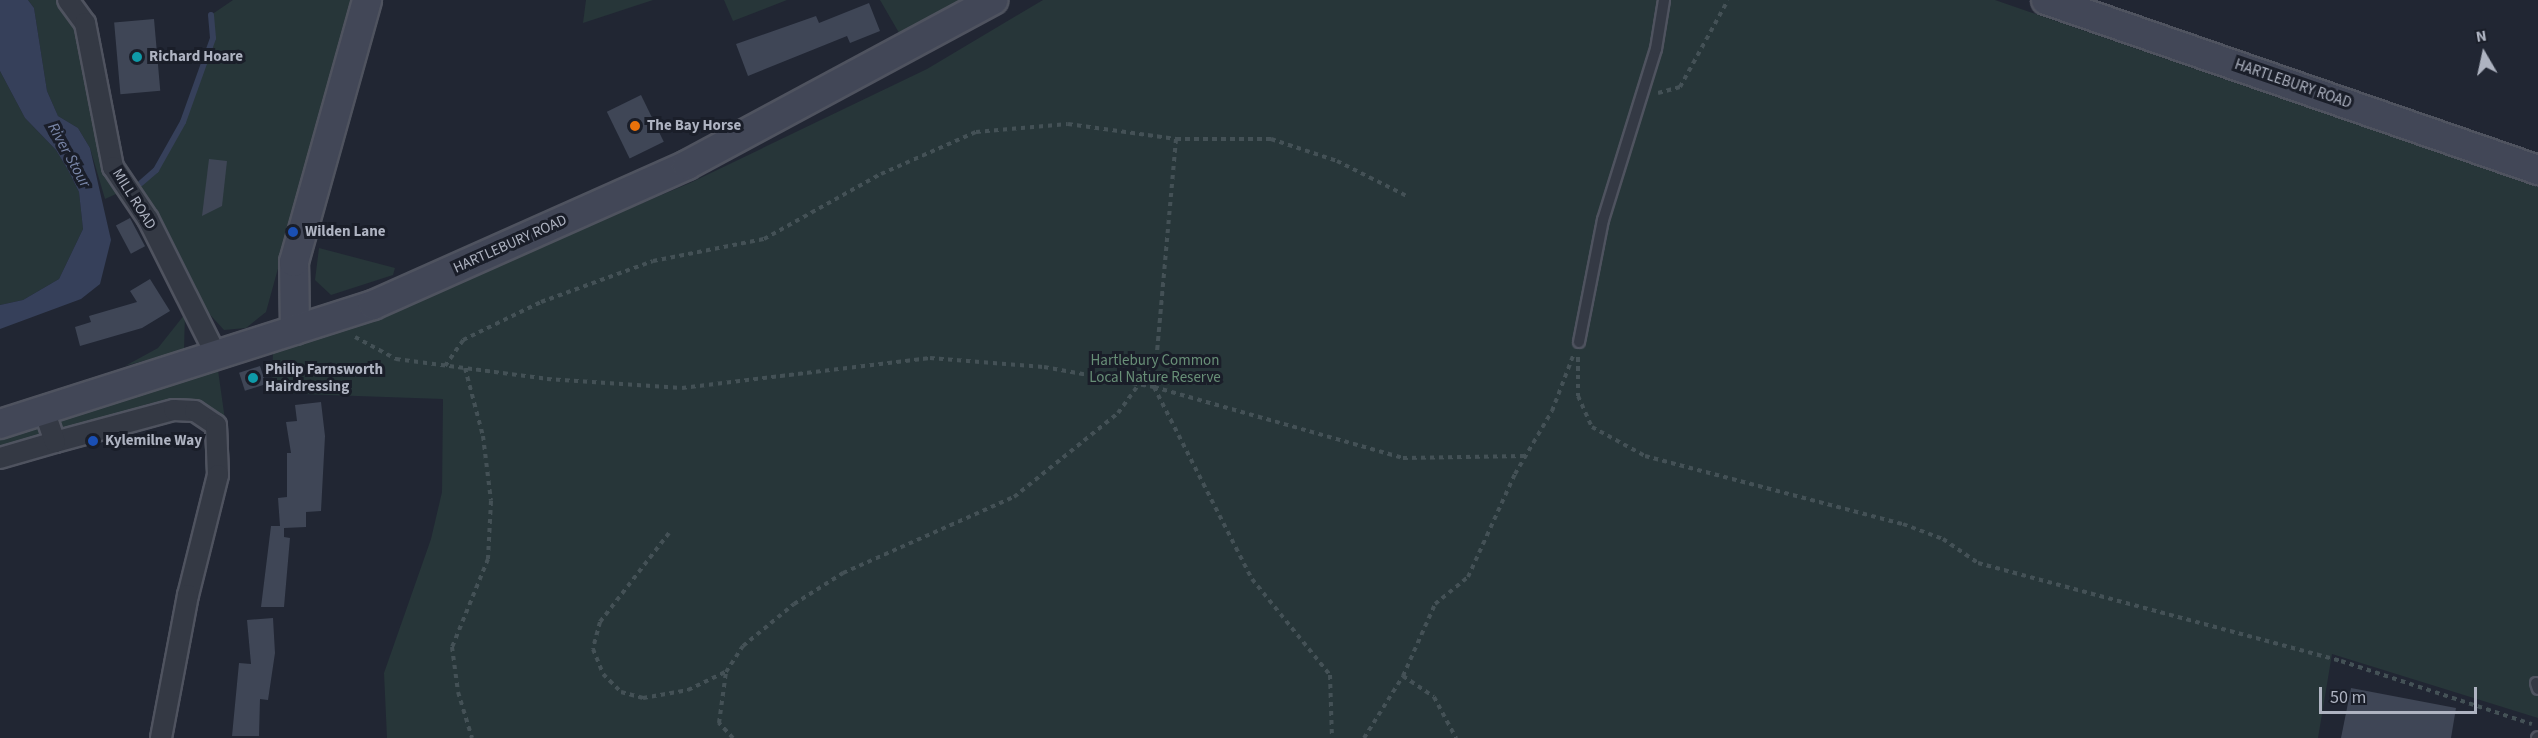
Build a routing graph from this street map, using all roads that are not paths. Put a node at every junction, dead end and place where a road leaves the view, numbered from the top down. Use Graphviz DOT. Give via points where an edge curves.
graph roads {
  1 [pos="68,0"];
  2 [pos="367,0"];
  3 [pos="993,0"];
  4 [pos="1664,0"];
  5 [pos="2046,0"];
  6 [pos="2538,170"];
  7 [pos="295,330"];
  8 [pos="1579,342"];
  9 [pos="216,355"];
  10 [pos="44,410"];
  11 [pos="0,424"];
  12 [pos="55,442"];
  13 [pos="0,458"];
  14 [pos="160,738"];
  1 -- 9 [label="street, MILL ROAD" via="85,23 113,167 148,219"];
  2 -- 7 [label="main road" via="294,262"];
  3 -- 7 [label="main road, HARTLEBURY ROAD" via="687,165 373,305"];
  4 -- 8 [label="lane" via="1656,50 1600,231"];
  5 -- 6 [label="main road, HARTLEBURY ROAD"];
  7 -- 9 [label="main road, HARTLEBURY ROAD"];
  9 -- 10 [label="main road, HARTLEBURY ROAD"];
  10 -- 11 [label="main road, HARTLEBURY ROAD"];
  10 -- 12 [label="street"];
  12 -- 13 [label="street"];
  12 -- 14 [label="street" via="174,410 195,411 216,425 219,475 188,595"];
}
